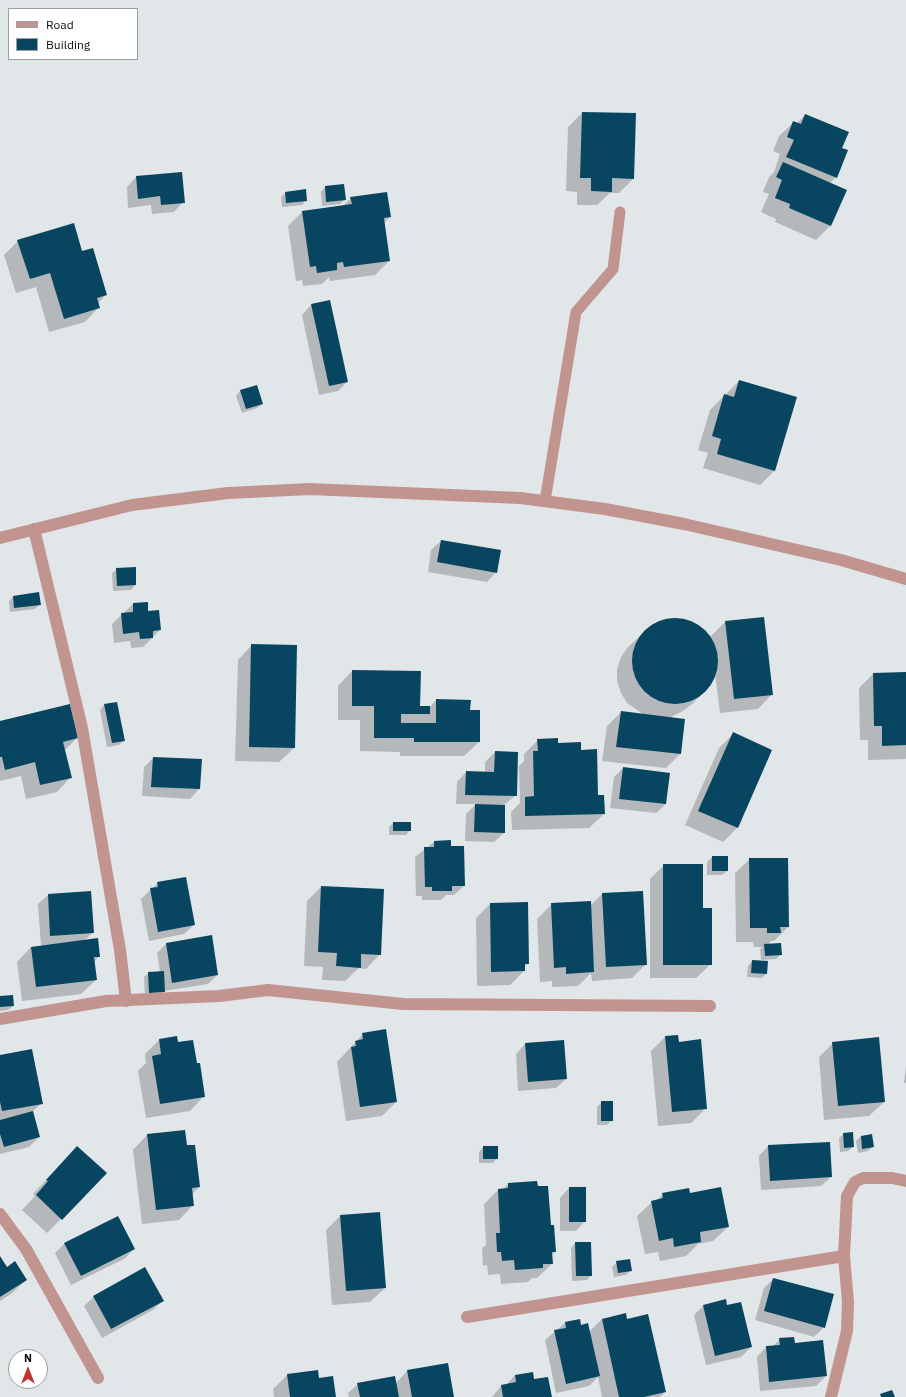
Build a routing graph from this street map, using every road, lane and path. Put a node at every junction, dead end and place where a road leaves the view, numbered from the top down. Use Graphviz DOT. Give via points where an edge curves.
graph roads {
  1 [pos="620,212"];
  2 [pos="545,501"];
  3 [pos="34,529"];
  4 [pos="0,538"];
  5 [pos="906,579"];
  6 [pos="126,1001"];
  7 [pos="710,1006"];
  8 [pos="0,1019"];
  9 [pos="906,1181"];
  10 [pos="0,1214"];
  11 [pos="844,1256"];
  12 [pos="467,1317"];
  13 [pos="98,1378"];
  14 [pos="831,1397"];
  1 -- 2 [label="lane" via="613,269 576,312"];
  2 -- 3 [label="street" via="310,489 228,493 132,505"];
  2 -- 5 [label="street" via="684,524 841,560"];
  3 -- 4 [label="street"];
  3 -- 6 [label="street" via="82,728 122,957"];
  6 -- 7 [label="street" via="219,996 268,990 403,1004"];
  6 -- 8 [label="street" via="106,1001"];
  9 -- 11 [label="street" via="892,1178 863,1178 855,1182 847,1196"];
  10 -- 13 [label="street" via="26,1249"];
  11 -- 12 [label="street"];
  11 -- 14 [label="street" via="848,1302 847,1331"];
}
